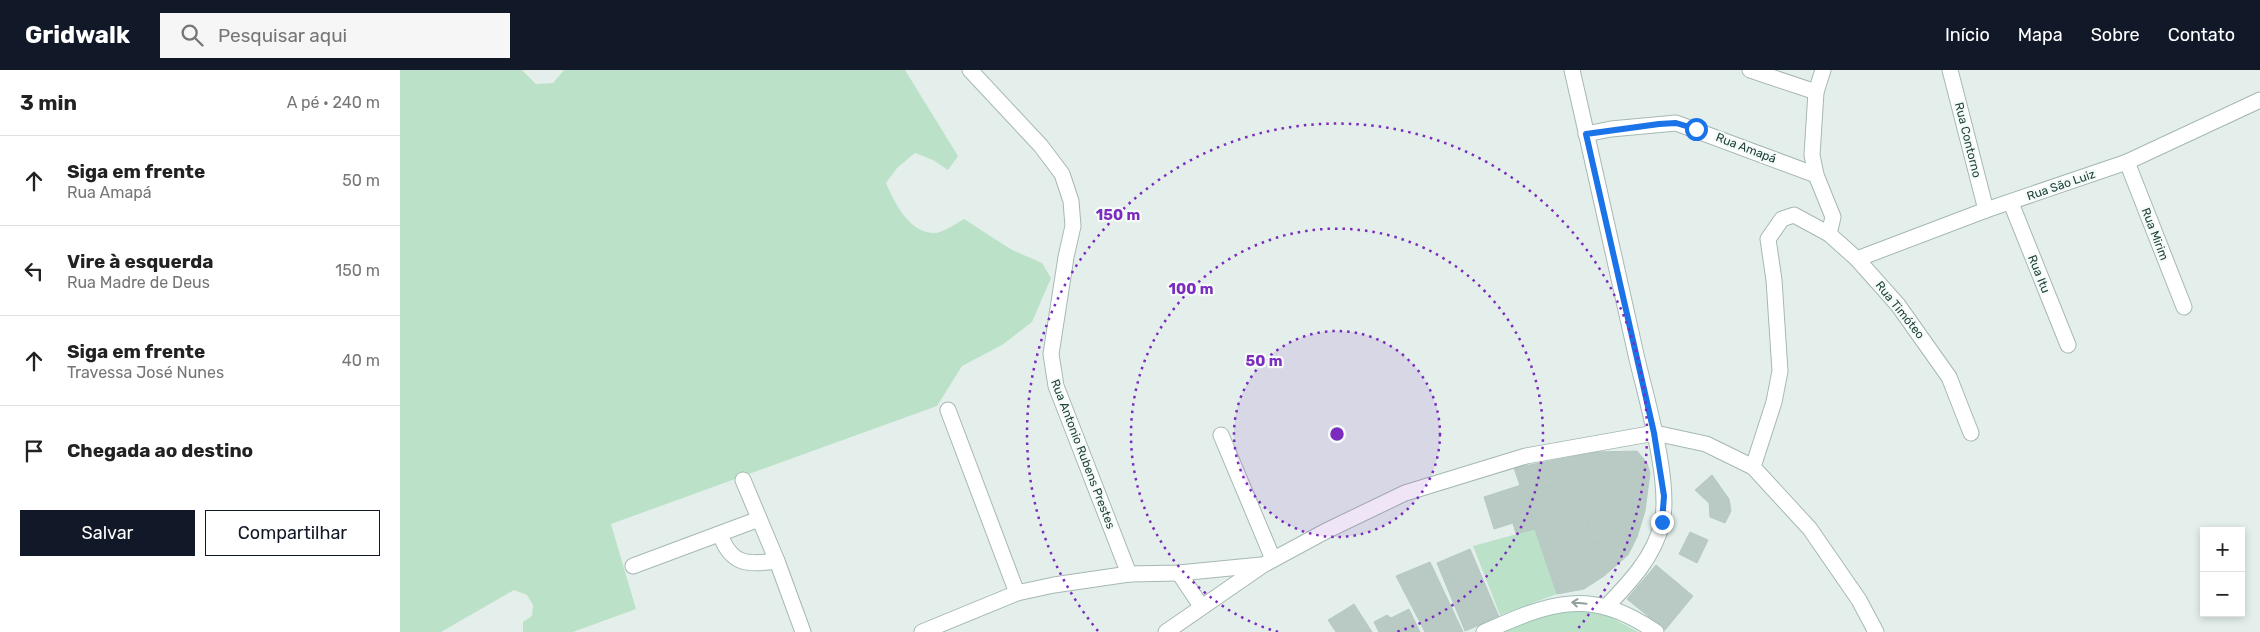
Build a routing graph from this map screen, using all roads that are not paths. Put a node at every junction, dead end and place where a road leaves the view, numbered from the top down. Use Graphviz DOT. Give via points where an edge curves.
graph roads {
  1 [pos="970,70"];
  2 [pos="1572,70"];
  3 [pos="1750,70"];
  4 [pos="1823,70"];
  5 [pos="1950,70"];
  6 [pos="1816,92"];
  7 [pos="2260,101"];
  8 [pos="1586,134"];
  9 [pos="2127,162"];
  10 [pos="1816,175"];
  11 [pos="2010,203"];
  12 [pos="1986,210"];
  13 [pos="1829,234"];
  14 [pos="1857,259"];
  15 [pos="2184,307"];
  16 [pos="2068,345"];
  17 [pos="948,410"];
  18 [pos="1654,433"];
  19 [pos="1971,434"];
  20 [pos="1221,435"];
  21 [pos="1753,467"];
  22 [pos="743,480"];
  23 [pos="759,519"];
  24 [pos="720,534"];
  25 [pos="777,562"];
  26 [pos="1268,562"];
  27 [pos="633,566"];
  28 [pos="1179,573"];
  29 [pos="1129,574"];
  30 [pos="1017,593"];
  31 [pos="1201,606"];
  32 [pos="1606,607"];
  33 [pos="803,632"];
  34 [pos="922,632"];
  35 [pos="1166,632"];
  36 [pos="1484,632"];
  37 [pos="1656,632"];
  38 [pos="1876,632"];
  1 -- 29 [label="street, Rua Antonio Rubens Prestes" via="1041,146 1062,174 1071,201 1074,226 1051,354 1052,369"];
  2 -- 8 [label="street"];
  3 -- 6 [label="street"];
  4 -- 6 [label="street"];
  5 -- 12 [label="street, Rua Contorno"];
  6 -- 10 [label="street" via="1812,155"];
  7 -- 9 [label="street, Rua São Luiz"];
  8 -- 10 [label="street, Rua Amapá" via="1676,123"];
  8 -- 18 [label="street"];
  9 -- 11 [label="street, Rua São Luiz"];
  9 -- 15 [label="street, Rua Mirim"];
  10 -- 13 [label="street" via="1833,217"];
  11 -- 12 [label="street, Rua São Luiz"];
  11 -- 16 [label="street, Rua Itu"];
  12 -- 14 [label="street, Rua São Luiz"];
  13 -- 14 [label="street, Rua Timóteo"];
  13 -- 21 [label="street, Rua Timóteo" via="1794,215 1782,219 1768,239 1780,371 1774,402"];
  14 -- 19 [label="street, Rua Timóteo" via="1898,305 1934,355 1948,377"];
  17 -- 30 [label="street"];
  18 -- 21 [label="street" via="1706,444"];
  18 -- 26 [label="street" via="1526,456 1405,493"];
  18 -- 32 [label="street" via="1664,496 1662,522 1654,546 1640,568"];
  20 -- 26 [label="street"];
  21 -- 38 [label="street" via="1810,529 1859,600"];
  22 -- 23 [label="street"];
  23 -- 24 [label="street"];
  23 -- 25 [label="street"];
  24 -- 25 [label="street" via="726,550 735,558 754,564"];
  24 -- 27 [label="street"];
  25 -- 33 [label="street"];
  26 -- 28 [label="street"];
  26 -- 31 [label="street"];
  28 -- 29 [label="street"];
  28 -- 31 [label="street"];
  29 -- 30 [label="street"];
  30 -- 34 [label="street"];
  31 -- 35 [label="street"];
  32 -- 36 [label="street, one-way" via="1573,602 1563,604"];
  32 -- 37 [label="street" via="1640,621"];
}
